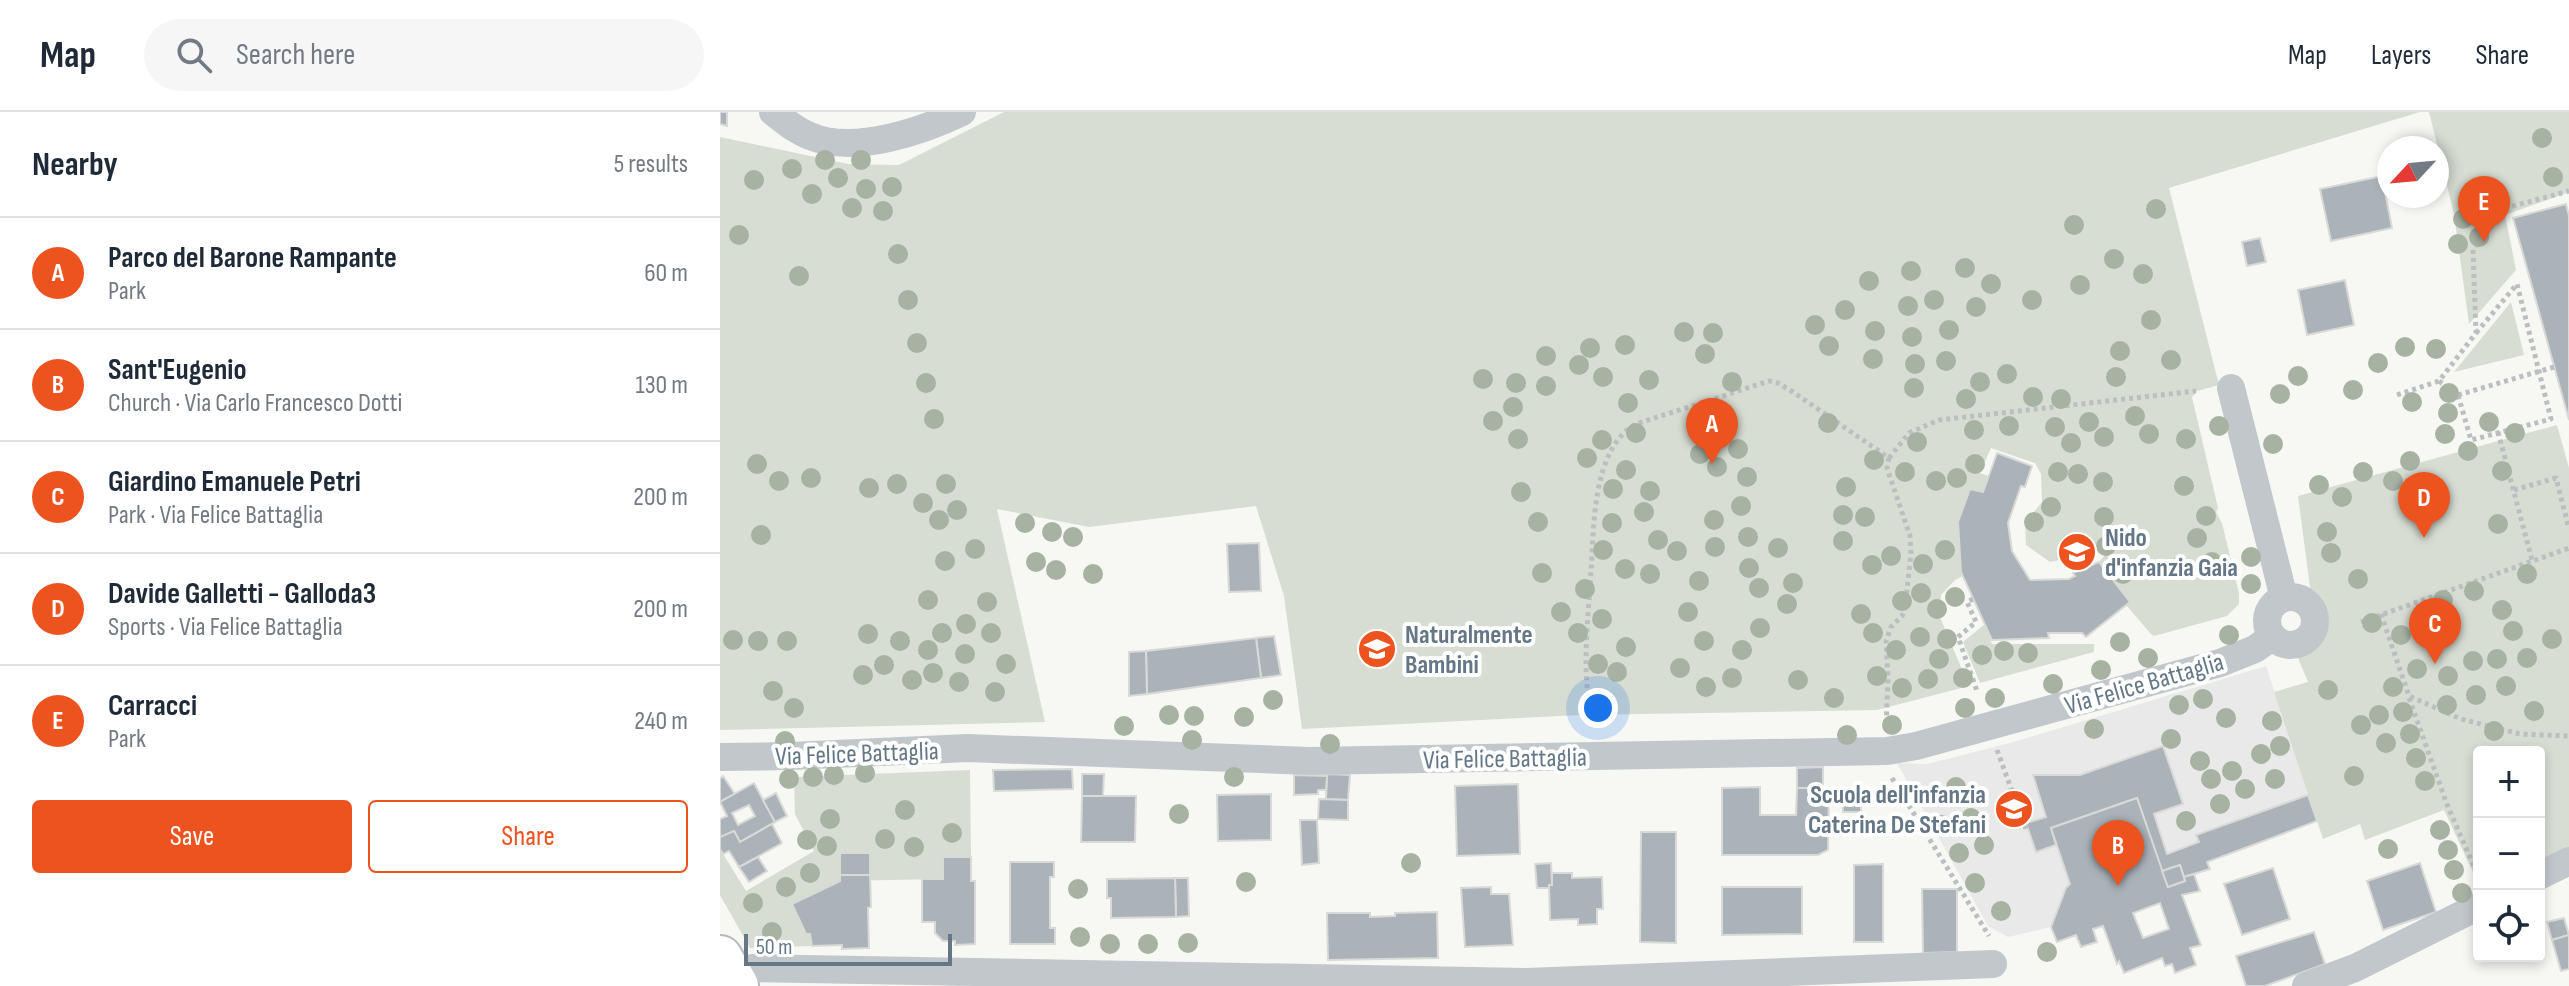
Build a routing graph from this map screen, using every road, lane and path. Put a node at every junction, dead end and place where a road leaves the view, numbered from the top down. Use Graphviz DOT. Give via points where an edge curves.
graph roads {
  1 [pos="773,112"];
  2 [pos="962,112"];
  3 [pos="2569,191"];
  4 [pos="2476,333"];
  5 [pos="2554,367"];
  6 [pos="2539,371"];
  7 [pos="2439,381"];
  8 [pos="2231,388"];
  9 [pos="2196,391"];
  10 [pos="2397,395"];
  11 [pos="2458,395"];
  12 [pos="2498,432"];
  13 [pos="1889,458"];
  14 [pos="2514,490"];
  15 [pos="2569,529"];
  16 [pos="2569,548"];
  17 [pos="2532,560"];
  18 [pos="2284,598"];
  19 [pos="1973,599"];
  20 [pos="2381,614"];
  21 [pos="2361,622"];
  22 [pos="2272,637"];
  23 [pos="1977,691"];
  24 [pos="2409,698"];
  25 [pos="1589,720"];
  26 [pos="2569,736"];
  27 [pos="1885,737"];
  28 [pos="1994,741"];
  29 [pos="720,757"];
  30 [pos="1885,766"];
  31 [pos="2026,829"];
  32 [pos="2569,861"];
  33 [pos="2473,864"];
  34 [pos="2545,873"];
  35 [pos="2473,909"];
  36 [pos="1994,955"];
  37 [pos="728,972"];
  38 [pos="2306,986"];
  1 -- 2 [label="street" via="811,137 859,142 923,129"];
  3 -- 4 [label="path" via="2506,208 2473,249"];
  4 -- 6 [label="path" via="2517,284"];
  4 -- 7 [label="path"];
  5 -- 6 [label="path"];
  6 -- 11 [label="path"];
  6 -- 12 [label="path" via="2551,419"];
  7 -- 10 [label="path"];
  7 -- 11 [label="path"];
  8 -- 18 [label="street"];
  9 -- 13 [label="path" via="1939,420 1909,433"];
  11 -- 12 [label="path" via="2471,440"];
  12 -- 14 [label="path"];
  13 -- 25 [label="path" via="1786,387 1769,381 1624,431 1604,470 1595,516 1586,664"];
  13 -- 27 [label="path" via="1887,468 1911,552 1905,609 1886,641"];
  14 -- 15 [label="path" via="2556,478"];
  14 -- 17 [label="path"];
  16 -- 17 [label="path"];
  17 -- 20 [label="path"];
  18 -- 22 [label="street" via="2267,614"];
  18 -- 22 [label="street" via="2307,603 2315,625 2299,645"];
  19 -- 23 [label="path" via="1967,602 1976,622 1958,637"];
  20 -- 21 [label="path"];
  20 -- 26 [label="path" via="2409,696 2461,719 2520,734"];
  22 -- 29 [label="street, Via Felice Battaglia" via="2220,663 1887,751 1309,761 968,748"];
  24 -- 33 [label="path"];
  28 -- 31 [label="path"];
  30 -- 36 [label="path"];
  32 -- 34 [label="street"];
  35 -- 38 [label="street" via="2355,968"];
  36 -- 37 [label="street" via="1526,982 753,968"];
}
